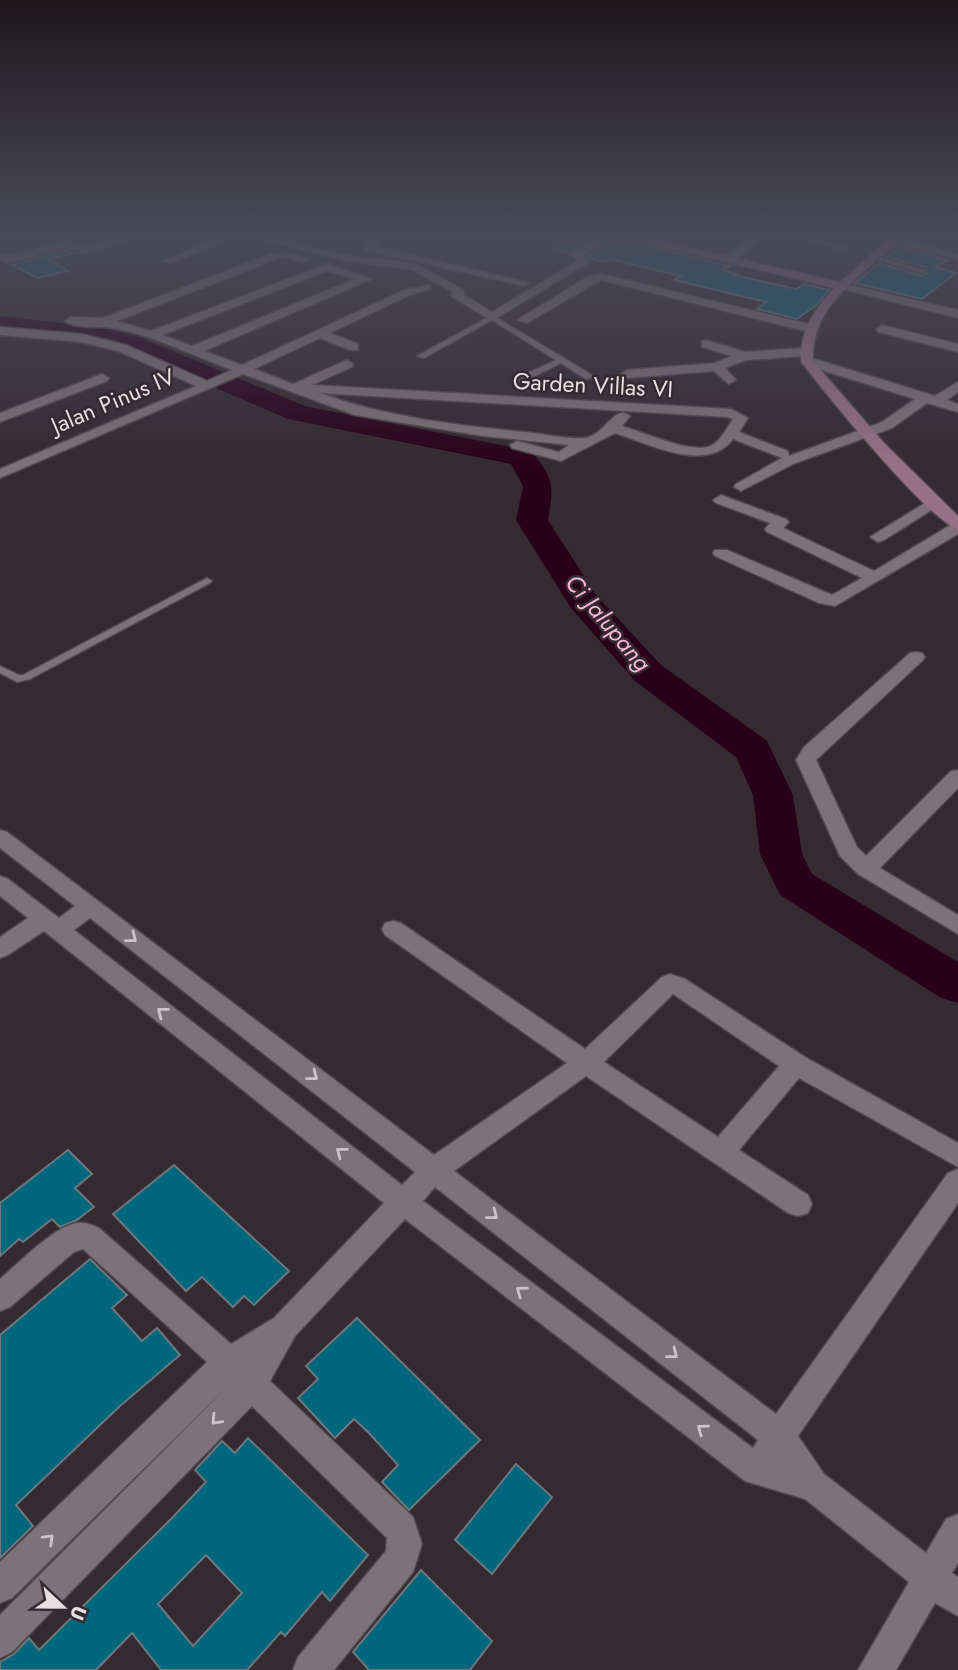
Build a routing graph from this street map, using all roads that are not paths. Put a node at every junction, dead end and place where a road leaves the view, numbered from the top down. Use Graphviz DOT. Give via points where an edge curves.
graph roads {
  1 [pos="127,313"];
  2 [pos="209,313"];
  3 [pos="294,313"];
  4 [pos="362,313"];
  5 [pos="485,313"];
  6 [pos="499,313"];
  7 [pos="535,313"];
  8 [pos="746,313"];
  9 [pos="821,313"];
  10 [pos="492,317"];
  11 [pos="523,320"];
  12 [pos="71,321"];
  13 [pos="104,322"];
  14 [pos="809,328"];
  15 [pos="882,329"];
  16 [pos="0,331"];
  17 [pos="318,333"];
  18 [pos="152,335"];
  19 [pos="706,344"];
  20 [pos="354,347"];
  21 [pos="958,348"];
  22 [pos="192,351"];
  23 [pos="421,356"];
  24 [pos="744,356"];
  25 [pos="806,356"];
  26 [pos="561,361"];
  27 [pos="347,364"];
  28 [pos="717,367"];
  29 [pos="240,370"];
  30 [pos="627,374"];
  31 [pos="589,377"];
  32 [pos="102,378"];
  33 [pos="522,379"];
  34 [pos="729,380"];
  35 [pos="210,384"];
  36 [pos="958,386"];
  37 [pos="295,388"];
  38 [pos="931,399"];
  39 [pos="0,404"];
  40 [pos="628,408"];
  41 [pos="958,408"];
  42 [pos="15,412"];
  43 [pos="0,418"];
  44 [pos="614,428"];
  45 [pos="730,433"];
  46 [pos="866,433"];
  47 [pos="783,454"];
  48 [pos="0,474"];
  49 [pos="741,487"];
  50 [pos="721,500"];
  51 [pos="933,503"];
  52 [pos="958,526"];
  53 [pos="878,537"];
  54 [pos="721,553"];
  55 [pos="872,576"];
  56 [pos="207,581"];
  57 [pos="916,657"];
  58 [pos="0,669"];
  59 [pos="958,776"];
  60 [pos="0,837"];
  61 [pos="866,869"];
  62 [pos="0,884"];
  63 [pos="65,887"];
  64 [pos="91,906"];
  65 [pos="45,919"];
  66 [pos="958,926"];
  67 [pos="393,929"];
  68 [pos="0,949"];
  69 [pos="586,1063"];
  70 [pos="796,1065"];
  71 [pos="720,1153"];
  72 [pos="958,1156"];
  73 [pos="434,1170"];
  74 [pos="958,1181"];
  75 [pos="402,1201"];
  76 [pos="799,1205"];
  77 [pos="0,1297"];
  78 [pos="285,1326"];
  79 [pos="229,1362"];
  80 [pos="252,1384"];
  81 [pos="780,1437"];
  82 [pos="756,1470"];
  83 [pos="813,1485"];
  84 [pos="958,1531"];
  85 [pos="931,1577"];
  86 [pos="0,1586"];
  87 [pos="958,1599"];
  88 [pos="0,1640"];
  89 [pos="311,1670"];
  90 [pos="876,1670"];
  1 -- 13 [label="street"];
  2 -- 18 [label="street"];
  3 -- 22 [label="street"];
  4 -- 17 [label="street, Jalan Pinus IV"];
  5 -- 10 [label="street"];
  6 -- 10 [label="street"];
  7 -- 11 [label="street"];
  8 -- 14 [label="street"];
  9 -- 14 [label="main road"];
  10 -- 23 [label="lane"];
  10 -- 26 [label="lane"];
  12 -- 13 [label="street"];
  13 -- 18 [label="street"];
  14 -- 25 [label="main road"];
  15 -- 21 [label="street"];
  16 -- 35 [label="street" via="81,338 122,348"];
  17 -- 20 [label="street"];
  17 -- 29 [label="street, Jalan Pinus IV"];
  18 -- 22 [label="street"];
  19 -- 24 [label="street"];
  22 -- 29 [label="street"];
  24 -- 25 [label="street"];
  24 -- 28 [label="street"];
  25 -- 38 [label="street"];
  25 -- 46 [label="main road"];
  26 -- 31 [label="lane"];
  26 -- 33 [label="lane"];
  27 -- 37 [label="street"];
  28 -- 30 [label="street"];
  28 -- 34 [label="street"];
  29 -- 35 [label="street, Jalan Pinus IV"];
  29 -- 37 [label="street"];
  32 -- 42 [label="street"];
  35 -- 48 [label="street, Jalan Pinus IV"];
  36 -- 38 [label="street"];
  37 -- 40 [label="street, Garden Villas VI"];
  37 -- 44 [label="street" via="355,411 483,432 554,457 566,456 583,442"];
  38 -- 41 [label="street"];
  38 -- 46 [label="street"];
  39 -- 42 [label="street"];
  40 -- 44 [label="street"];
  40 -- 45 [label="street, Garden Villas VI" via="738,415 741,418"];
  42 -- 43 [label="street"];
  44 -- 45 [label="street, Garden Villas VI" via="707,452"];
  45 -- 47 [label="street"];
  46 -- 49 [label="street" via="788,461"];
  46 -- 51 [label="main road"];
  50 -- 55 [label="street" via="781,522 773,529"];
  51 -- 52 [label="main road"];
  51 -- 53 [label="street"];
  52 -- 55 [label="street"];
  54 -- 55 [label="street" via="830,601"];
  56 -- 58 [label="lane" via="26,677 17,679"];
  57 -- 61 [label="street" via="806,760 848,851"];
  59 -- 61 [label="street"];
  60 -- 63 [label="street"];
  61 -- 66 [label="street"];
  62 -- 65 [label="street"];
  63 -- 64 [label="street"];
  63 -- 65 [label="street"];
  64 -- 65 [label="street"];
  64 -- 73 [label="street, one-way"];
  65 -- 68 [label="street"];
  75 -- 65 [label="street, one-way"];
  67 -- 69 [label="street"];
  69 -- 70 [label="street" via="674,983"];
  69 -- 71 [label="street"];
  69 -- 73 [label="street"];
  70 -- 71 [label="street"];
  70 -- 72 [label="street"];
  71 -- 76 [label="street"];
  73 -- 75 [label="street"];
  73 -- 81 [label="street, one-way"];
  74 -- 81 [label="street"];
  75 -- 78 [label="street"];
  82 -- 75 [label="street, one-way"];
  77 -- 79 [label="street" via="64,1243 77,1236 89,1237"];
  78 -- 79 [label="street"];
  78 -- 80 [label="street"];
  79 -- 80 [label="street"];
  86 -- 79 [label="street, one-way"];
  80 -- 88 [label="street, one-way"];
  80 -- 89 [label="street" via="401,1529 405,1545 401,1560"];
  81 -- 82 [label="street"];
  81 -- 83 [label="street"];
  82 -- 83 [label="street"];
  83 -- 85 [label="street"];
  84 -- 85 [label="street"];
  85 -- 87 [label="street"];
  85 -- 90 [label="street"];
}
